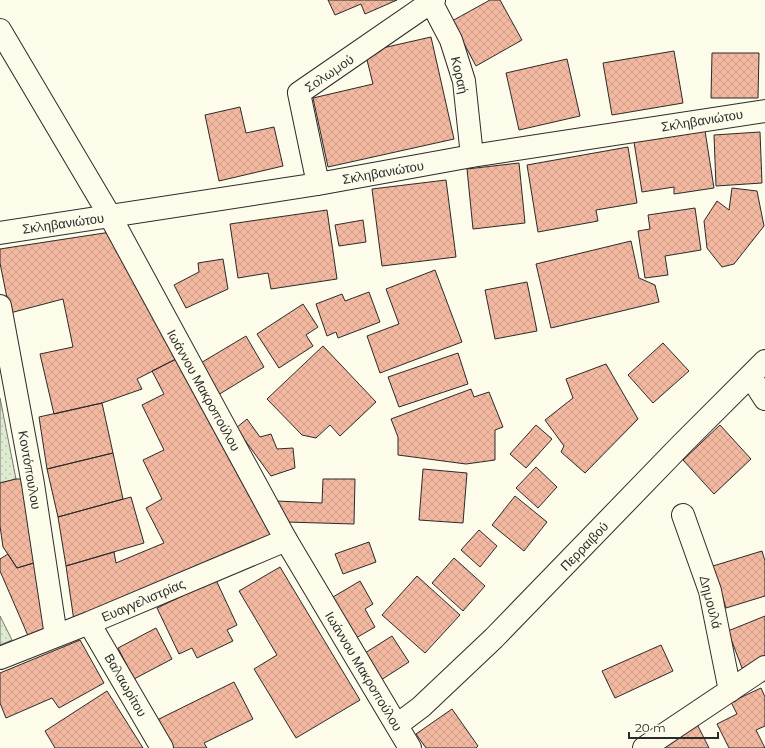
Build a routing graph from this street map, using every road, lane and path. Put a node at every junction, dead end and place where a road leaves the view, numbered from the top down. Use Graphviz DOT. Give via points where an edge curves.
graph roads {
  1 [pos="432,1"];
  2 [pos="0,30"];
  3 [pos="765,111"];
  4 [pos="472,156"];
  5 [pos="318,184"];
  6 [pos="110,216"];
  7 [pos="0,232"];
  8 [pos="0,306"];
  9 [pos="765,361"];
  10 [pos="748,378"];
  11 [pos="8,389"];
  12 [pos="765,399"];
  13 [pos="683,515"];
  14 [pos="286,540"];
  15 [pos="90,622"];
  16 [pos="56,636"];
  17 [pos="0,658"];
  18 [pos="765,667"];
  19 [pos="730,691"];
  20 [pos="397,725"];
  21 [pos="162,748"];
  22 [pos="410,748"];
  23 [pos="644,748"];
  1 -- 4 [label="street, Κοραή" via="451,40 464,81"];
  1 -- 5 [label="street, Σολωμού" via="299,93"];
  2 -- 6 [label="street, Ιωάννου Μακροπούλου"];
  3 -- 4 [label="street, Σκληβανιώτου"];
  4 -- 5 [label="street, Σκληβανιώτου"];
  5 -- 6 [label="street, Σκληβανιώτου"];
  6 -- 7 [label="street, Σκληβανιώτου"];
  6 -- 14 [label="street, Ιωάννου Μακροπούλου"];
  8 -- 11 [label="street, Κοντόπουλου"];
  9 -- 10 [label="street, Περραιβού"];
  10 -- 12 [label="street"];
  10 -- 20 [label="street, Περραιβού" via="494,638 421,707"];
  11 -- 16 [label="street, Κοντόπουλου" via="33,484"];
  13 -- 19 [label="street, Δημουλά" via="710,591"];
  14 -- 15 [label="street, Ευαγγελιστρίας"];
  14 -- 20 [label="street, Ιωάννου Μακροπούλου"];
  15 -- 16 [label="street, Ευαγγελιστρίας"];
  15 -- 21 [label="street, Βαλαωρίτου"];
  16 -- 17 [label="street, Ευαγγελιστρίας"];
  18 -- 19 [label="street"];
  19 -- 23 [label="street"];
  20 -- 22 [label="street, Ιωάννου Μακροπούλου"];
}
